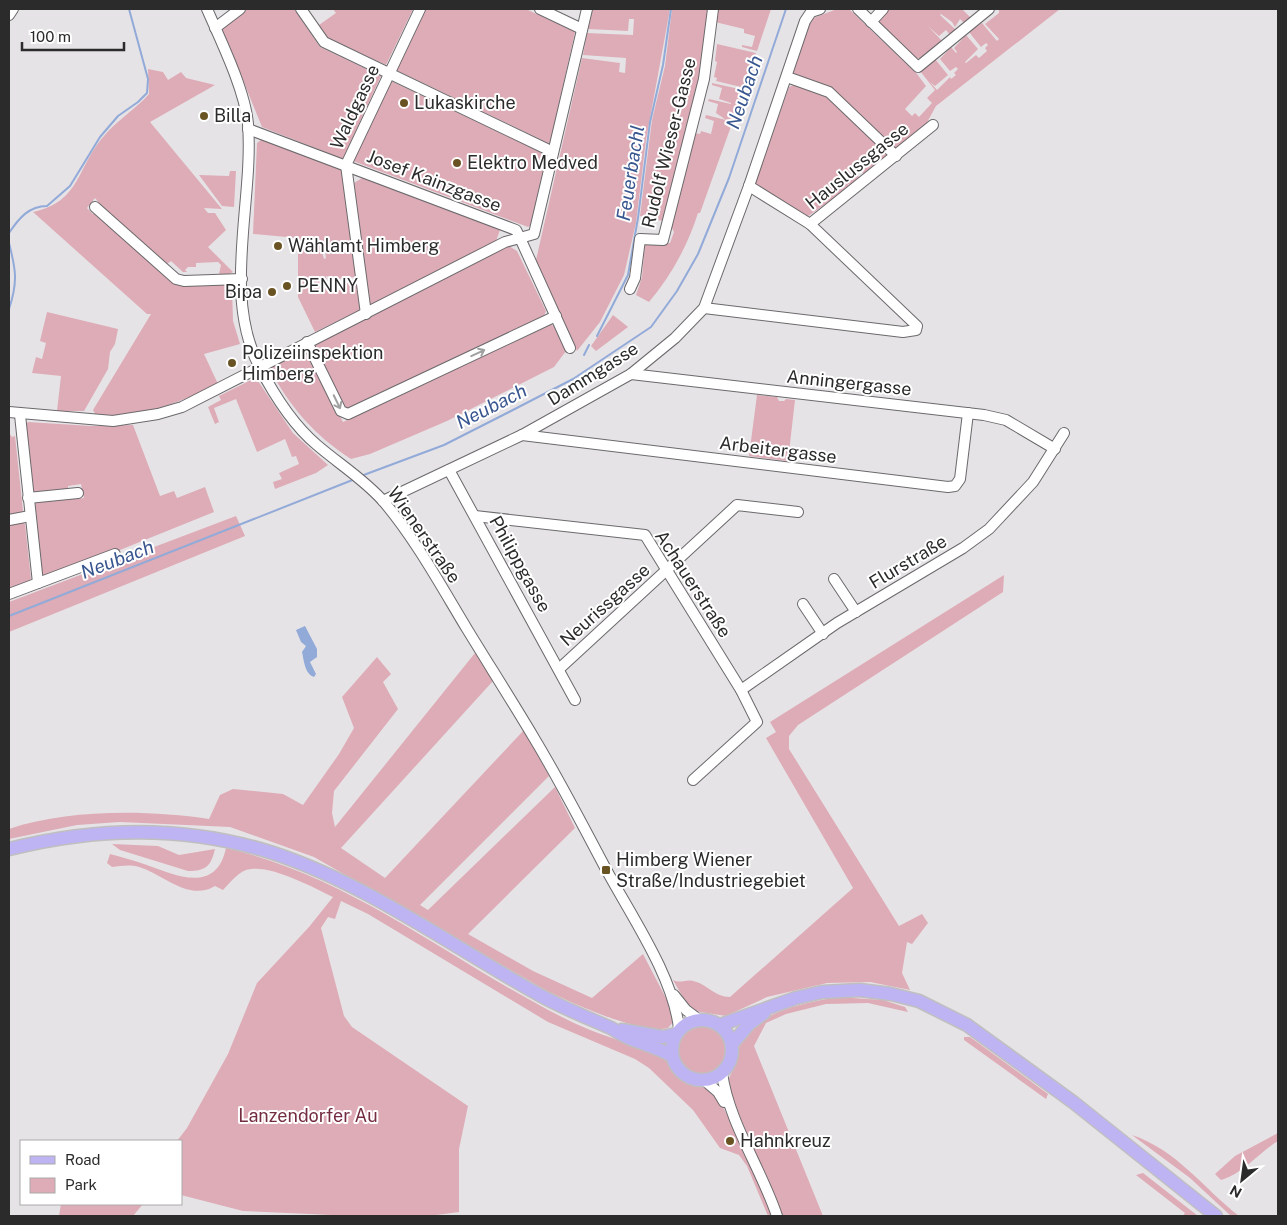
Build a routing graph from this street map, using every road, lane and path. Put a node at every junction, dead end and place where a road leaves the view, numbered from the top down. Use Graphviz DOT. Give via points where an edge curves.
graph roads {
  1 [pos="13,9"];
  2 [pos="207,9"];
  3 [pos="240,9"];
  4 [pos="301,9"];
  5 [pos="420,9"];
  6 [pos="540,9"];
  7 [pos="587,9"];
  8 [pos="713,9"];
  9 [pos="820,9"];
  10 [pos="858,9"];
  11 [pos="883,9"];
  12 [pos="989,9"];
  13 [pos="9,16"];
  14 [pos="871,22"];
  15 [pos="215,28"];
  16 [pos="582,29"];
  17 [pos="389,73"];
  18 [pos="787,77"];
  19 [pos="933,126"];
  20 [pos="248,129"];
  21 [pos="553,152"];
  22 [pos="896,156"];
  23 [pos="346,165"];
  24 [pos="750,186"];
  25 [pos="95,207"];
  26 [pos="810,224"];
  27 [pos="520,238"];
  28 [pos="242,279"];
  29 [pos="630,289"];
  30 [pos="704,308"];
  31 [pos="366,314"];
  32 [pos="556,316"];
  33 [pos="308,342"];
  34 [pos="570,348"];
  35 [pos="260,367"];
  36 [pos="632,374"];
  37 [pos="9,412"];
  38 [pos="968,413"];
  39 [pos="20,415"];
  40 [pos="1064,433"];
  41 [pos="522,435"];
  42 [pos="1055,449"];
  43 [pos="449,470"];
  44 [pos="78,493"];
  45 [pos="28,498"];
  46 [pos="383,501"];
  47 [pos="798,512"];
  48 [pos="30,516"];
  49 [pos="475,516"];
  50 [pos="9,520"];
  51 [pos="116,554"];
  52 [pos="668,570"];
  53 [pos="834,579"];
  54 [pos="38,583"];
  55 [pos="9,594"];
  56 [pos="803,604"];
  57 [pos="856,612"];
  58 [pos="822,634"];
  59 [pos="559,668"];
  60 [pos="741,690"];
  61 [pos="576,700"];
  62 [pos="693,780"];
  63 [pos="9,849"];
  64 [pos="669,988"];
  65 [pos="774,1006"];
  66 [pos="698,1019"];
  67 [pos="720,1025"];
  68 [pos="611,1028"];
  69 [pos="677,1031"];
  70 [pos="732,1044"];
  71 [pos="672,1056"];
  72 [pos="722,1073"];
  73 [pos="704,1080"];
  74 [pos="738,1127"];
  75 [pos="777,1216"];
  76 [pos="1216,1216"];
  1 -- 13 [label="street"];
  2 -- 15 [label="street, Wienerstraße"];
  3 -- 15 [label="street"];
  4 -- 17 [label="street" via="324,42"];
  5 -- 17 [label="street, Waldgasse"];
  6 -- 16 [label="street"];
  7 -- 16 [label="street"];
  8 -- 29 [label="street, Rudolf Wieser-Gasse" via="704,79 663,240 640,239 635,278"];
  9 -- 18 [label="street, Dammgasse" via="808,16"];
  10 -- 14 [label="street"];
  11 -- 14 [label="street"];
  12 -- 14 [label="street" via="918,67"];
  15 -- 20 [label="street, Wienerstraße" via="244,102"];
  16 -- 21 [label="street"];
  17 -- 21 [label="street"];
  17 -- 23 [label="street, Waldgasse"];
  18 -- 22 [label="street" via="829,92"];
  18 -- 24 [label="street, Dammgasse"];
  19 -- 22 [label="street, Hauslussgasse"];
  20 -- 23 [label="street, Josef Kainzgasse"];
  20 -- 28 [label="street, Wienerstraße"];
  21 -- 27 [label="street" via="534,234"];
  22 -- 26 [label="street, Hauslussgasse"];
  23 -- 27 [label="street, Josef Kainzgasse" via="516,230"];
  23 -- 31 [label="street, Waldgasse"];
  24 -- 26 [label="street, Hauslussgasse"];
  24 -- 30 [label="street, Dammgasse"];
  25 -- 28 [label="street" via="176,278 184,281"];
  26 -- 30 [label="street" via="917,326 916,330 903,332"];
  27 -- 31 [label="street" via="505,242"];
  27 -- 32 [label="street"];
  28 -- 35 [label="street, Wienerstraße" via="247,334"];
  30 -- 36 [label="street, Dammgasse" via="675,338"];
  31 -- 33 [label="street"];
  33 -- 32 [label="street, one-way" via="341,411 348,414"];
  32 -- 34 [label="street"];
  33 -- 35 [label="street"];
  35 -- 39 [label="street" via="182,407 137,419 113,421"];
  35 -- 46 [label="street, Wienerstraße" via="294,422"];
  36 -- 38 [label="street, Anningergasse"];
  36 -- 41 [label="street, Dammgasse"];
  37 -- 39 [label="street"];
  38 -- 41 [label="street, Arbeitergasse" via="960,479 955,486"];
  38 -- 42 [label="street, Anningergasse" via="1006,420"];
  39 -- 45 [label="street"];
  40 -- 42 [label="street, Flurstraße"];
  41 -- 43 [label="street, Dammgasse"];
  42 -- 57 [label="street, Flurstraße" via="1033,482 989,528 963,548"];
  43 -- 46 [label="street, Dammgasse"];
  43 -- 49 [label="street, Philippgasse"];
  44 -- 45 [label="street"];
  45 -- 48 [label="street"];
  46 -- 64 [label="street, Wienerstraße" via="436,578 536,740"];
  47 -- 52 [label="street, Neurissgasse" via="737,505"];
  48 -- 50 [label="street"];
  48 -- 54 [label="street"];
  49 -- 52 [label="street, Achauerstraße" via="645,535"];
  49 -- 59 [label="street, Philippgasse"];
  51 -- 54 [label="street"];
  52 -- 59 [label="street, Neurissgasse"];
  52 -- 60 [label="street, Achauerstraße"];
  53 -- 57 [label="street"];
  54 -- 55 [label="street"];
  56 -- 58 [label="street"];
  57 -- 58 [label="street, Flurstraße"];
  58 -- 60 [label="street, Flurstraße"];
  59 -- 61 [label="street, Philippgasse"];
  60 -- 62 [label="street, Achauerstraße" via="757,722"];
  63 -- 68 [label="main road" via="89,834 130,832 177,833 210,838 274,854 343,883 564,1009"];
  64 -- 66 [label="street, Wienerstraße" via="686,1010"];
  64 -- 69 [label="street, Wienerstraße" via="677,1011"];
  65 -- 67 [label="main road"];
  65 -- 70 [label="main road" via="749,1024"];
  65 -- 76 [label="main road" via="822,992 860,990 919,1001 939,1010 967,1025 1073,1102"];
  66 -- 67 [label="main road"];
  66 -- 69 [label="main road"];
  67 -- 70 [label="main road"];
  68 -- 69 [label="main road" via="663,1037"];
  68 -- 71 [label="main road"];
  69 -- 71 [label="main road"];
  70 -- 72 [label="main road" via="732,1057"];
  71 -- 73 [label="main road" via="682,1072"];
  72 -- 73 [label="main road"];
  72 -- 74 [label="street" via="724,1089"];
  73 -- 74 [label="street" via="718,1092"];
  74 -- 75 [label="street"];
}
